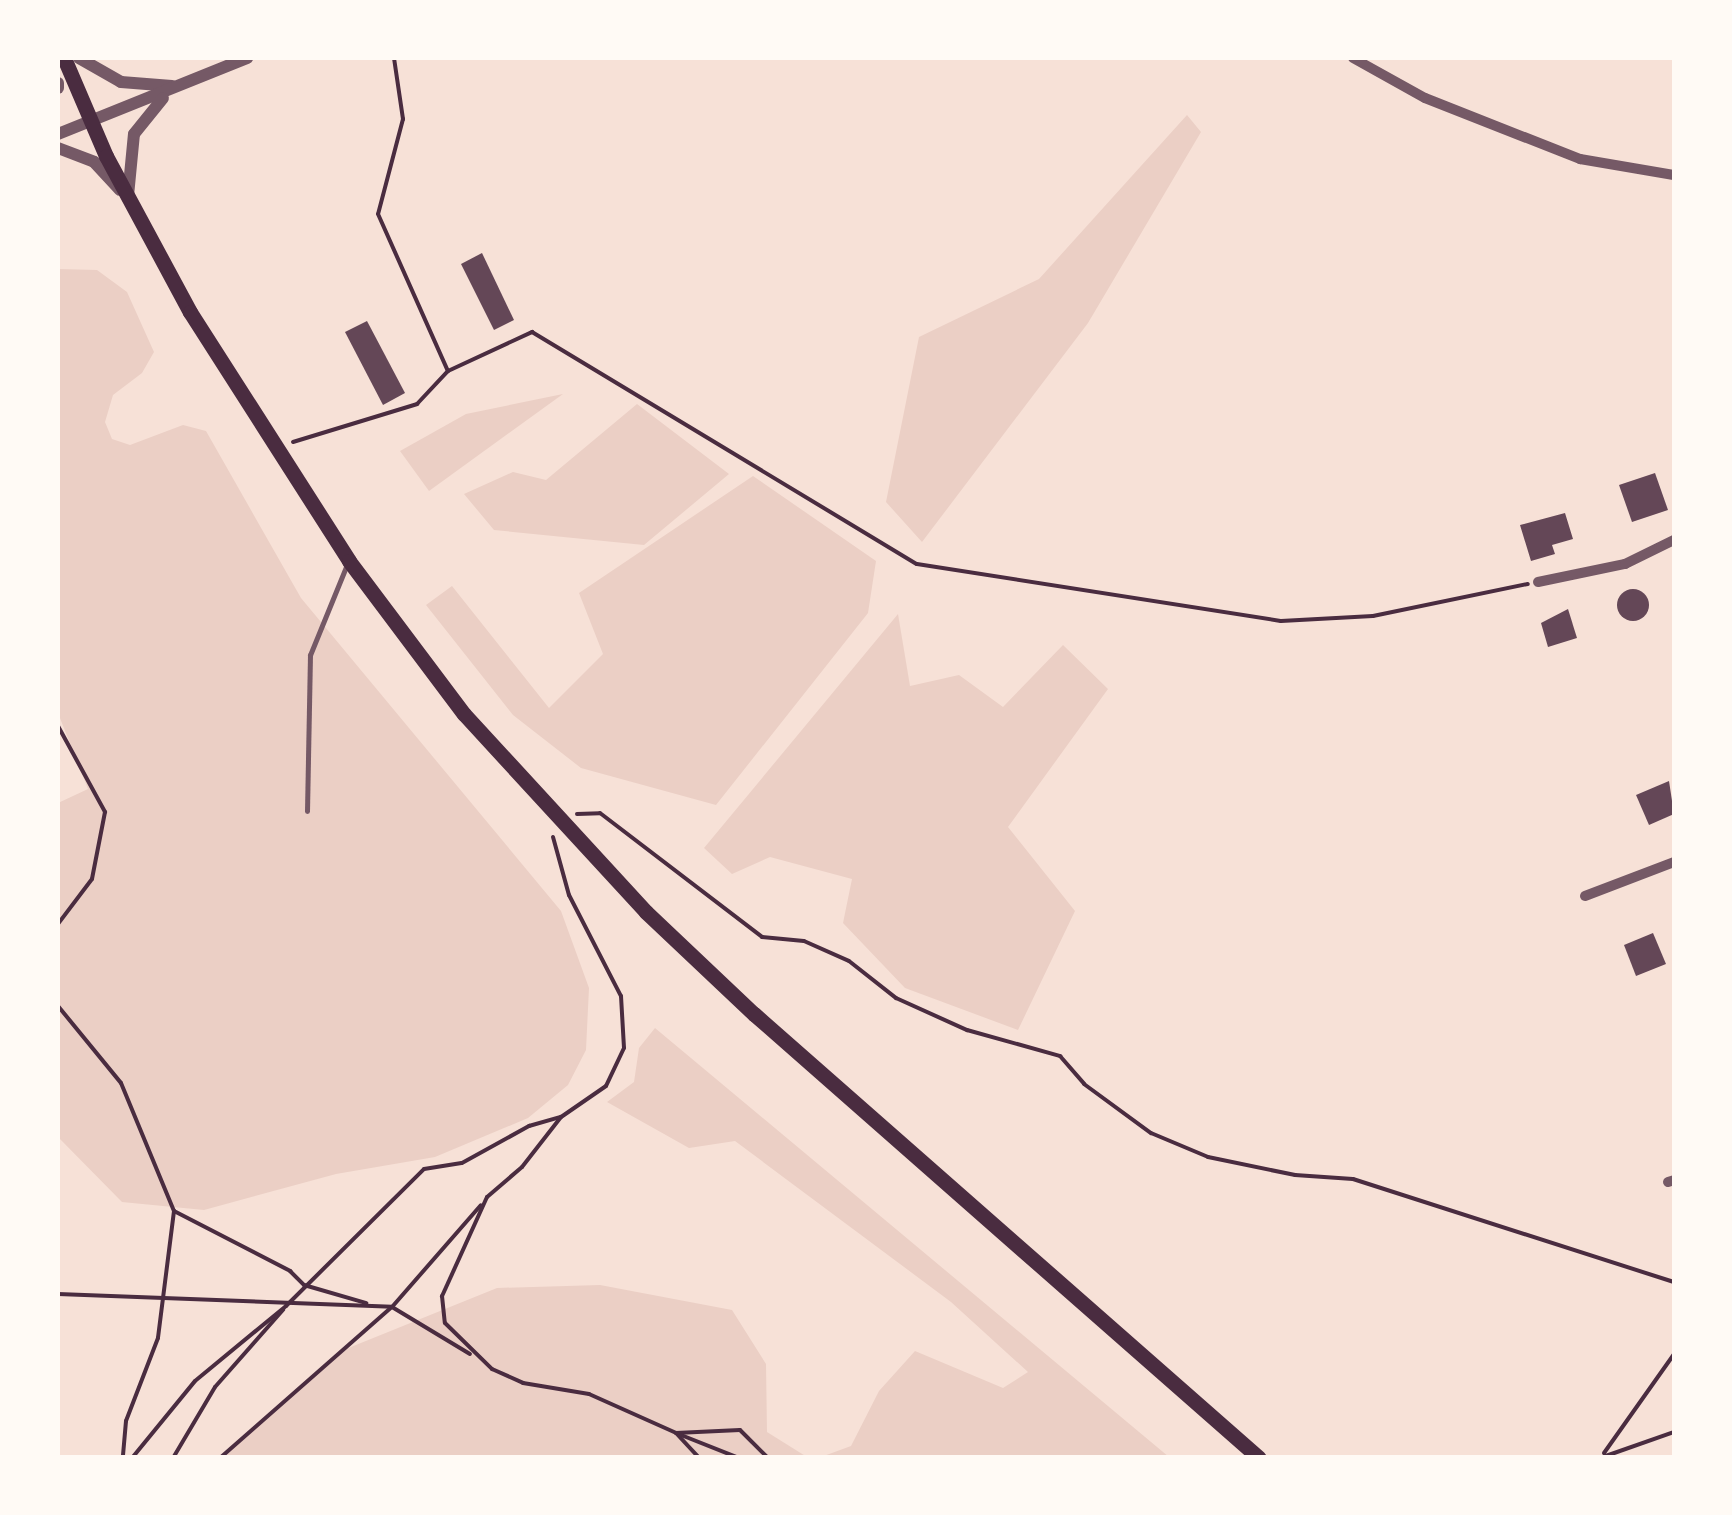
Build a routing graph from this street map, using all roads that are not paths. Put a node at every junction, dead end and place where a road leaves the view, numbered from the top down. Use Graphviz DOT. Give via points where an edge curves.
graph roads {
  1 [pos="64,58"];
  2 [pos="78,58"];
  3 [pos="248,58"];
  4 [pos="1353,58"];
  5 [pos="179,87"];
  6 [pos="90,121"];
  7 [pos="58,134"];
  8 [pos="58,148"];
  9 [pos="1674,176"];
  10 [pos="128,199"];
  11 [pos="1674,540"];
  12 [pos="349,560"];
  13 [pos="1538,582"];
  14 [pos="307,811"];
  15 [pos="1674,862"];
  16 [pos="1585,896"];
  17 [pos="1259,1458"];
  1 -- 6 [label="main road"];
  2 -- 5 [label="street" via="121,82"];
  3 -- 5 [label="street"];
  4 -- 9 [label="street" via="1425,98 1580,159"];
  5 -- 6 [label="street"];
  5 -- 10 [label="street" via="154,104 134,134"];
  6 -- 7 [label="street"];
  6 -- 10 [label="main road"];
  8 -- 10 [label="street" via="94,162"];
  10 -- 12 [label="main road"];
  11 -- 13 [label="street" via="1625,564"];
  12 -- 14 [label="lane" via="310,655"];
  12 -- 17 [label="main road" via="464,714 554,815 754,1014"];
  15 -- 16 [label="street"];
}
